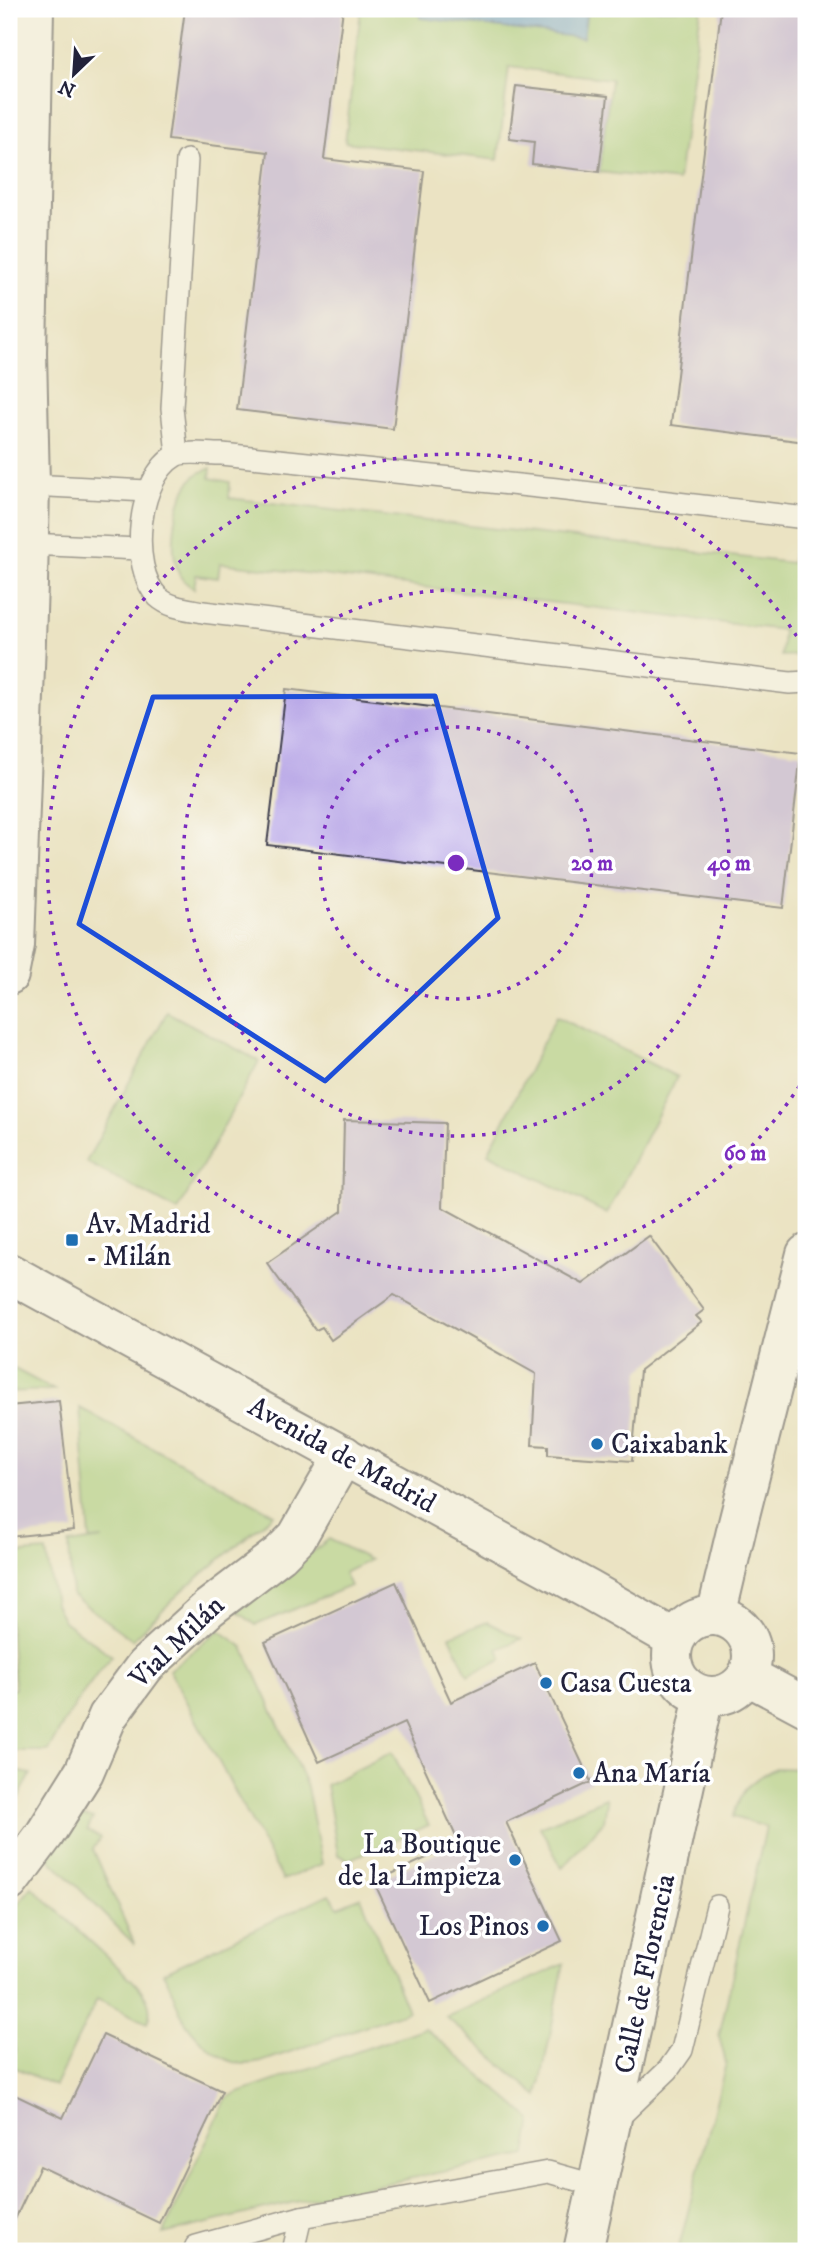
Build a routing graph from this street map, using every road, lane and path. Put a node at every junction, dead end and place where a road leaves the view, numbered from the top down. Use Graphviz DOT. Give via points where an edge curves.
graph roads {
  1 [pos="34,9"];
  2 [pos="187,160"];
  3 [pos="177,454"];
  4 [pos="30,485"];
  5 [pos="147,491"];
  6 [pos="806,518"];
  7 [pos="28,544"];
  8 [pos="139,549"];
  9 [pos="806,682"];
  10 [pos="9,975"];
  11 [pos="806,1254"];
  12 [pos="9,1273"];
  13 [pos="344,1455"];
  14 [pos="716,1616"];
  15 [pos="675,1639"];
  16 [pos="748,1675"];
  17 [pos="704,1696"];
  18 [pos="806,1707"];
  19 [pos="9,1882"];
  20 [pos="717,1906"];
  21 [pos="613,2123"];
  22 [pos="598,2186"];
  23 [pos="301,2217"];
  24 [pos="190,2250"];
  25 [pos="293,2251"];
  26 [pos="583,2251"];
  1 -- 4 [label="street" via="27,353"];
  2 -- 3 [label="lane" via="172,408"];
  3 -- 5 [label="lane" via="162,466"];
  3 -- 6 [label="lane" via="222,454"];
  4 -- 5 [label="lane"];
  4 -- 7 [label="street"];
  5 -- 8 [label="lane"];
  7 -- 8 [label="lane"];
  7 -- 10 [label="street" via="15,945"];
  8 -- 9 [label="lane" via="146,578 158,597 173,606"];
  11 -- 14 [label="street"];
  12 -- 13 [label="street, Avenida de Madrid"];
  13 -- 15 [label="street, Avenida de Madrid"];
  13 -- 19 [label="street, Vial Milán" via="297,1536 145,1666 108,1716 83,1772 46,1835"];
  14 -- 15 [label="street" via="699,1617 685,1625"];
  14 -- 16 [label="street" via="731,1620 748,1637 753,1660"];
  15 -- 17 [label="street" via="672,1660 680,1681"];
  16 -- 17 [label="street" via="736,1689 721,1696"];
  16 -- 18 [label="street"];
  17 -- 21 [label="street, Calle de Florencia"];
  20 -- 21 [label="lane" via="682,2050 668,2070"];
  21 -- 22 [label="street, Calle de Florencia"];
  22 -- 23 [label="lane" via="548,2172"];
  22 -- 26 [label="street, Calle de Florencia"];
  23 -- 24 [label="lane"];
  23 -- 25 [label="lane"];
}
